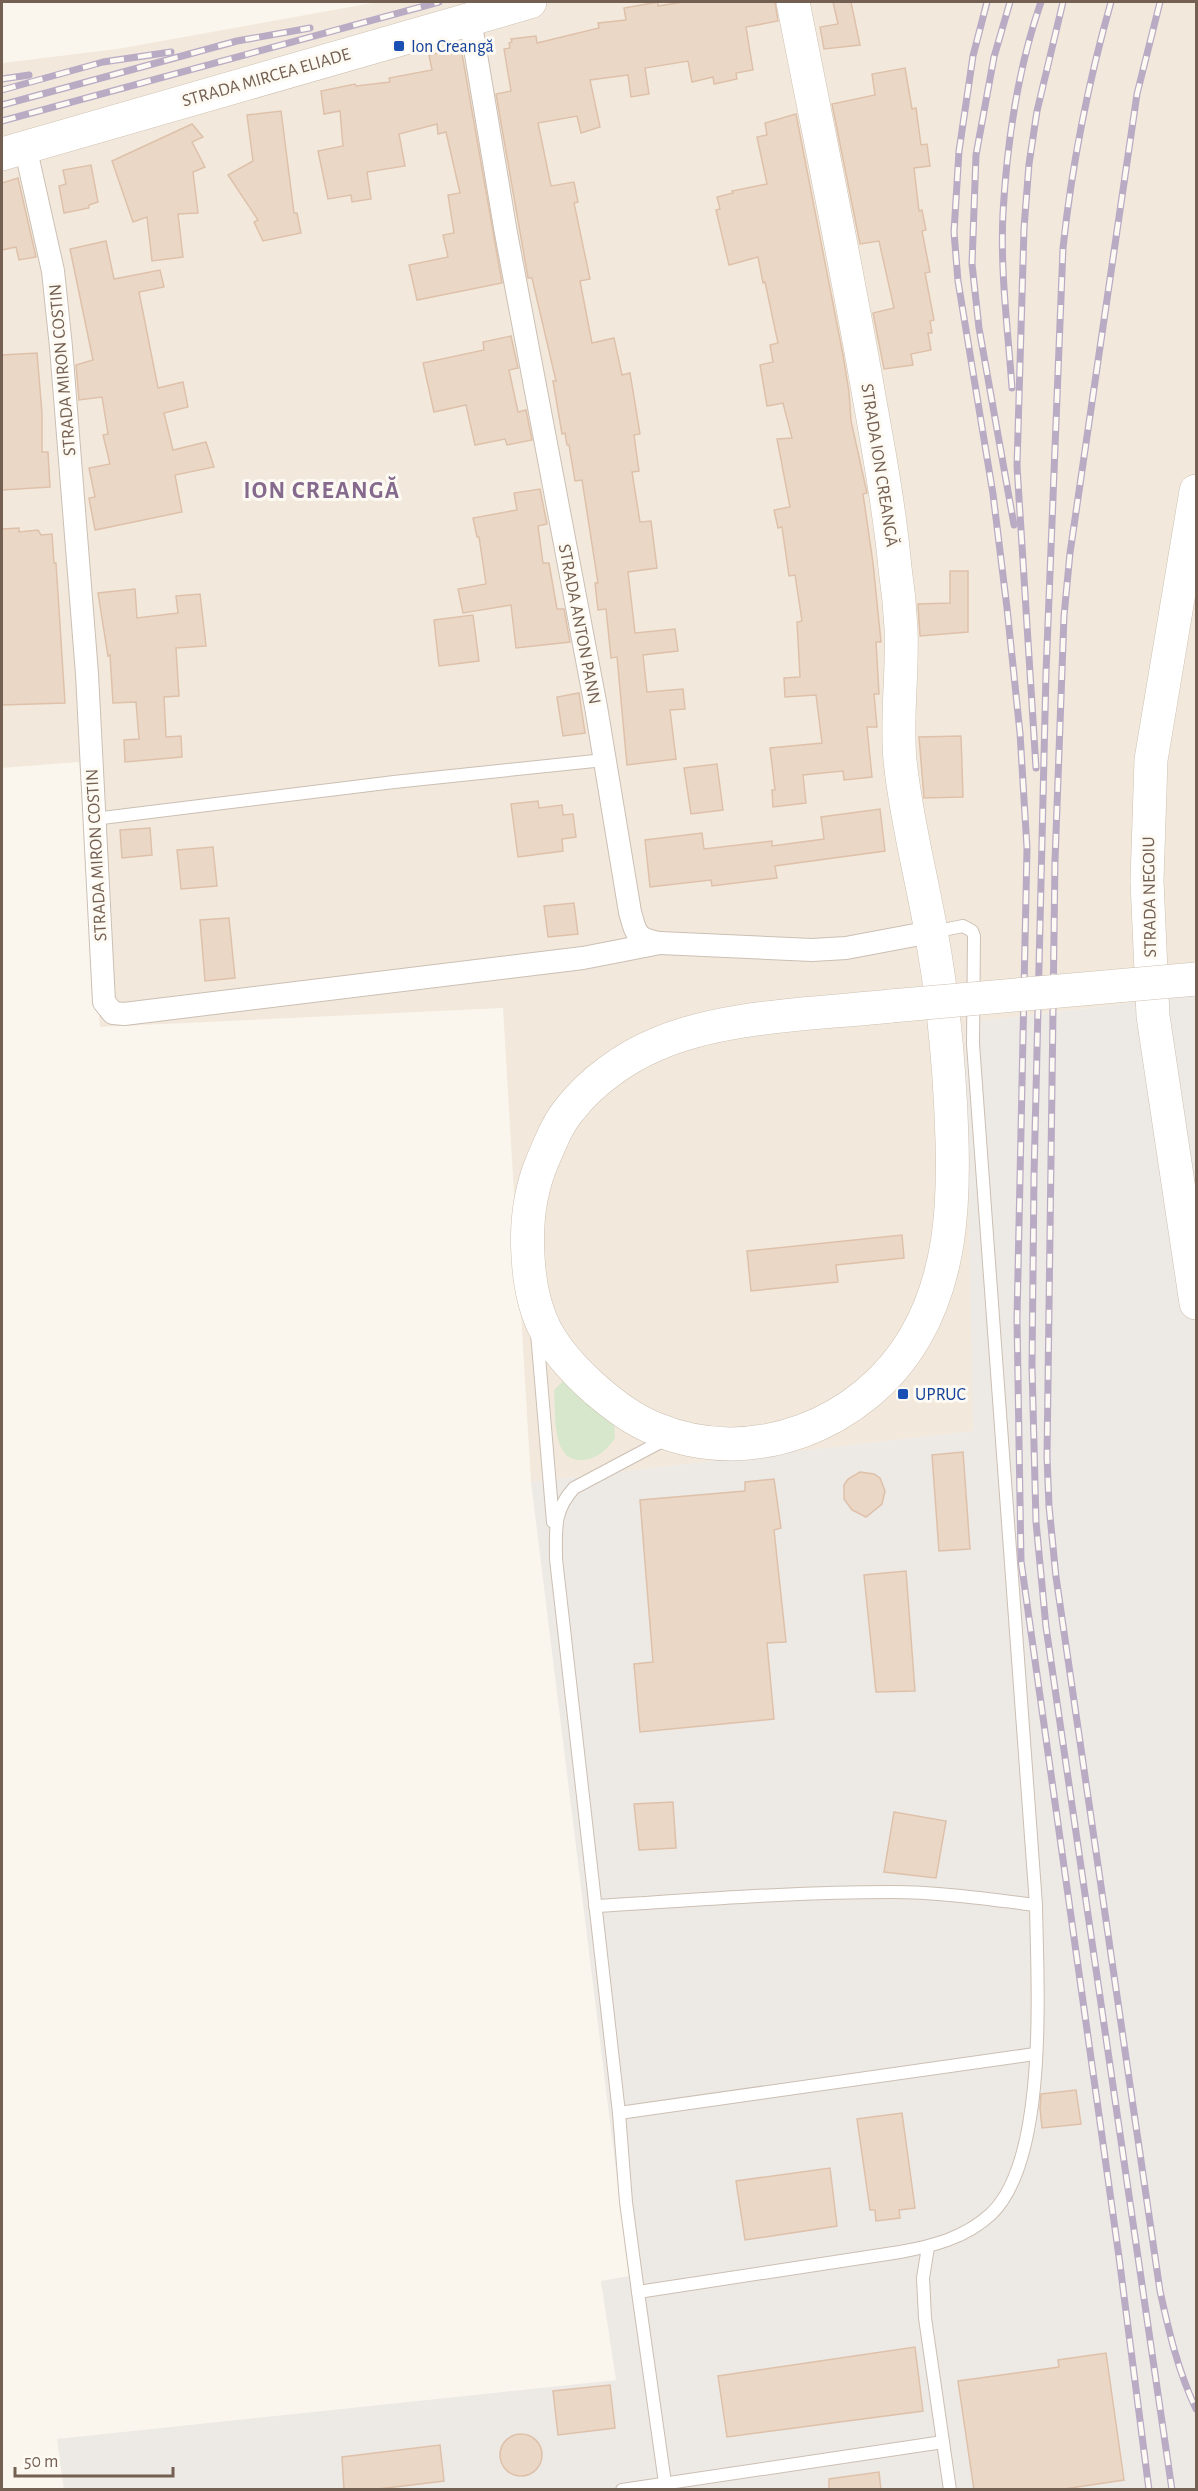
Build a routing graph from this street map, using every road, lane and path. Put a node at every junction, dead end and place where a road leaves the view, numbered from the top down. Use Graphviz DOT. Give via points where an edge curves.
graph roads {
  1 [pos="530,2"];
  2 [pos="793,2"];
  3 [pos="470,19"];
  4 [pos="14,150"];
  5 [pos="1197,491"];
  6 [pos="604,760"];
  7 [pos="94,819"];
  8 [pos="931,932"];
  9 [pos="660,943"];
  10 [pos="1197,979"];
  11 [pos="1197,1303"];
  12 [pos="535,1312"];
  13 [pos="673,1436"];
  14 [pos="556,1559"];
  15 [pos="1036,1905"];
  16 [pos="595,1906"];
  17 [pos="1035,2054"];
  18 [pos="619,2113"];
  19 [pos="928,2247"];
  20 [pos="638,2292"];
  21 [pos="943,2442"];
  22 [pos="666,2487"];
  23 [pos="622,2490"];
  24 [pos="950,2490"];
  1 -- 3 [label="main road, STRADA MIRCEA ELIADE"];
  2 -- 8 [label="main road, STRADA ION CREANGĂ" via="854,306 883,476 901,628 900,754"];
  3 -- 4 [label="main road, STRADA MIRCEA ELIADE"];
  3 -- 6 [label="street, STRADA ANTON PANN"];
  4 -- 7 [label="street, STRADA MIRON COSTIN" via="53,271 87,674"];
  5 -- 11 [label="main road, STRADA NEGOIU" via="1152,750 1147,881 1154,1016"];
  6 -- 7 [label="lane"];
  6 -- 9 [label="street, STRADA ANTON PANN" via="636,933 644,940"];
  7 -- 9 [label="street, STRADA MIRON COSTIN" via="104,1002 113,1013 583,958"];
  8 -- 9 [label="street, STRADA ANTON PANN" via="846,948 812,950"];
  8 -- 13 [label="main road, STRADA ION CREANGĂ" via="947,1048 952,1209 939,1280 915,1337 879,1384 851,1406 791,1437 710,1443"];
  8 -- 15 [label="lane" via="963,926 974,936 973,1044"];
  10 -- 12 [label="main road, bridge" via="716,1026 655,1045 609,1071 569,1109 556,1129 538,1171 529,1213 530,1292"];
  12 -- 13 [label="main road, STRADA ION CREANGĂ" via="562,1355 594,1388 629,1416"];
  12 -- 14 [label="lane"];
  13 -- 14 [label="lane" via="574,1488 564,1500 556,1522"];
  14 -- 16 [label="lane"];
  15 -- 16 [label="lane" via="892,1892"];
  15 -- 17 [label="lane"];
  16 -- 18 [label="lane"];
  17 -- 18 [label="lane"];
  17 -- 19 [label="lane" via="1034,2096 1026,2140 1004,2196 991,2214 970,2230"];
  18 -- 20 [label="lane"];
  19 -- 20 [label="lane"];
  19 -- 21 [label="lane" via="923,2278 925,2319"];
  20 -- 22 [label="lane"];
  21 -- 22 [label="lane"];
  21 -- 24 [label="lane"];
  22 -- 23 [label="lane"];
}
